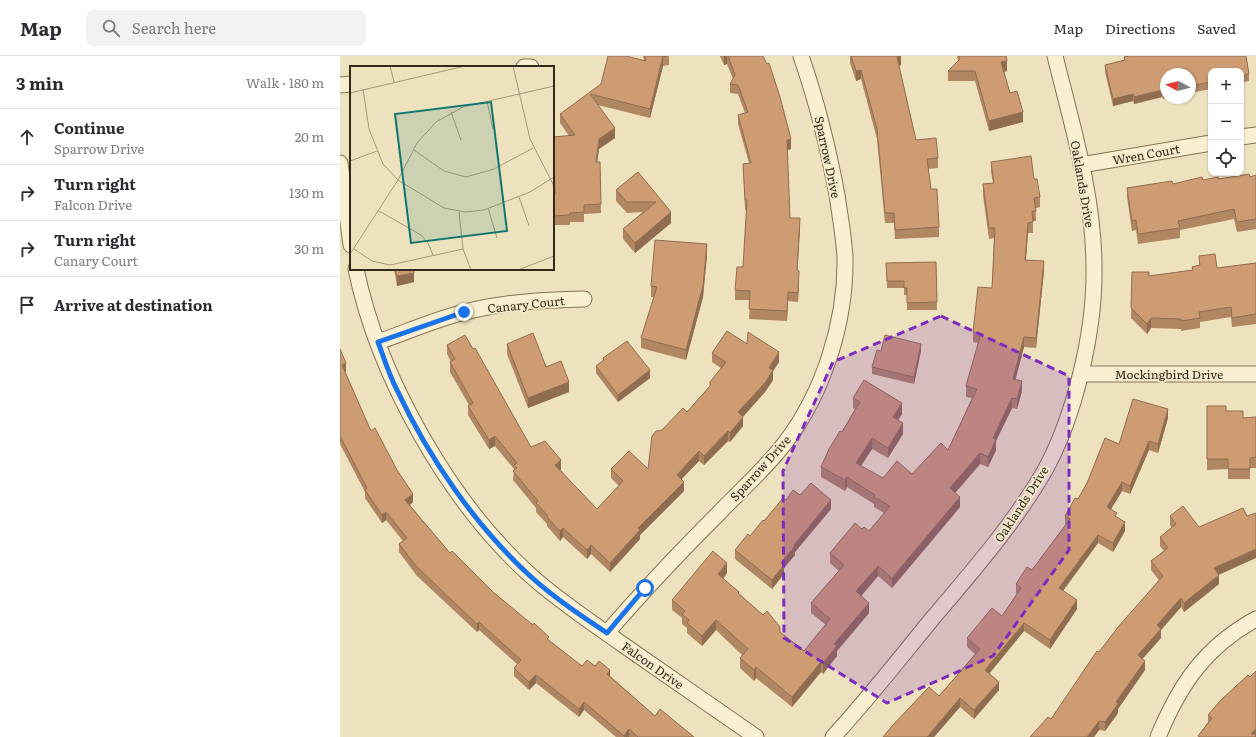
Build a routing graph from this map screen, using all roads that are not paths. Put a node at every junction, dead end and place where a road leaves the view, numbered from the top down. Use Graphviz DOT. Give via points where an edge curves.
graph roads {
  1 [pos="801,56"];
  2 [pos="1055,56"];
  3 [pos="350,84"];
  4 [pos="340,85"];
  5 [pos="1256,135"];
  6 [pos="1244,137"];
  7 [pos="1208,144"];
  8 [pos="340,164"];
  9 [pos="1081,166"];
  10 [pos="350,238"];
  11 [pos="356,270"];
  12 [pos="584,299"];
  13 [pos="378,342"];
  14 [pos="1081,374"];
  15 [pos="1256,374"];
  16 [pos="1256,619"];
  17 [pos="607,633"];
  18 [pos="756,737"];
  19 [pos="833,737"];
  20 [pos="1158,737"];
  1 -- 17 [label="street, Sparrow Drive" via="827,143 842,225 844,290 830,354 804,414 785,443 645,588"];
  2 -- 9 [label="street, Oaklands Drive"];
  3 -- 4 [label="street"];
  5 -- 6 [label="street"];
  7 -- 9 [label="street, Wren Court"];
  8 -- 10 [label="street"];
  9 -- 14 [label="street, Oaklands Drive" via="1088,199 1094,268 1089,328"];
  11 -- 13 [label="street, Falcon Drive"];
  12 -- 13 [label="street, Canary Court" via="549,300 464,312"];
  13 -- 17 [label="street, Falcon Drive" via="410,416 459,494 529,575 564,604"];
  14 -- 15 [label="street, Mockingbird Drive"];
  14 -- 19 [label="street, Oaklands Drive" via="1065,424 1044,471 1019,511 991,549"];
  16 -- 20 [label="street" via="1228,636 1186,680 1171,704"];
  17 -- 18 [label="street, Falcon Drive"];
}
